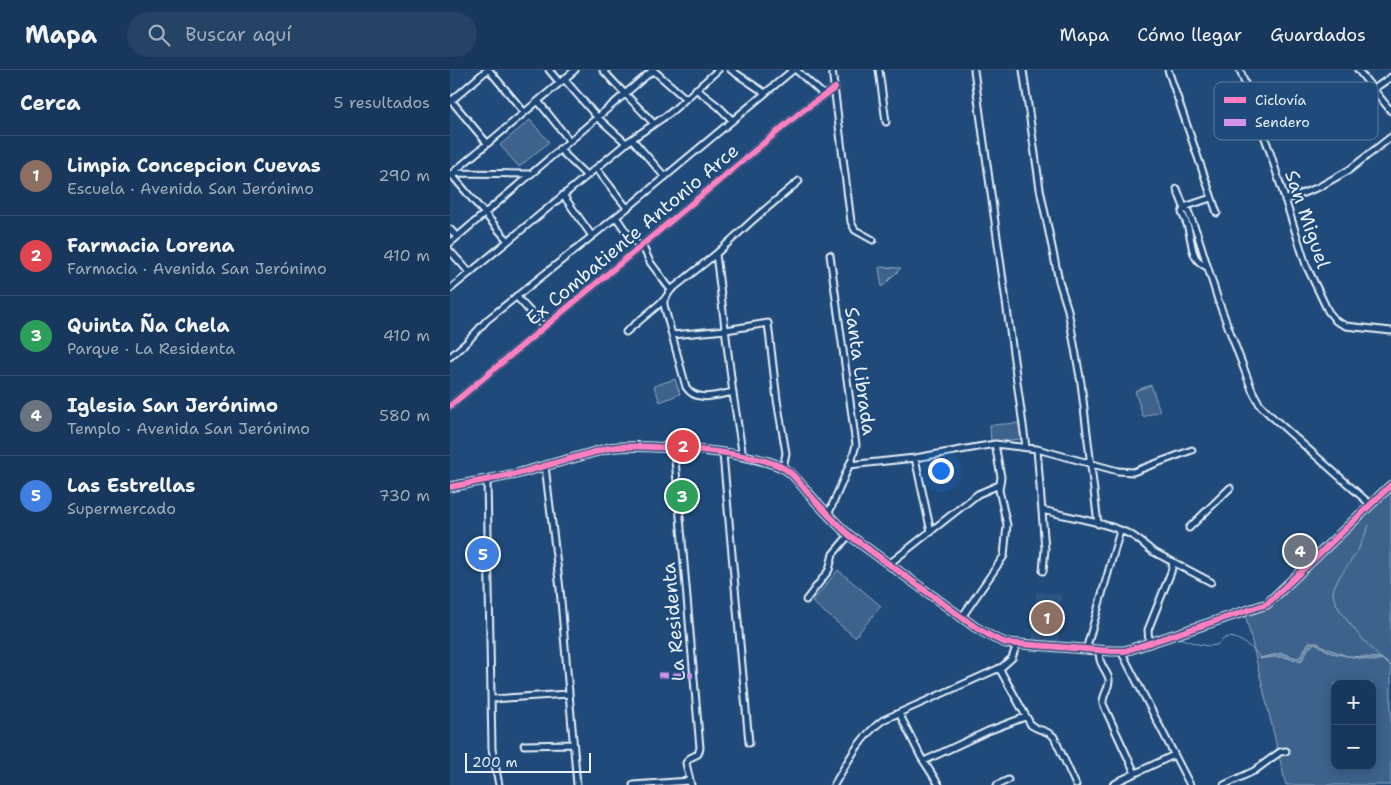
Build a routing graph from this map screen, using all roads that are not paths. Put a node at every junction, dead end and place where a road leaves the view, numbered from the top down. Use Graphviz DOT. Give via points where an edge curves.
graph roads {
  1 [pos="488,70"];
  2 [pos="549,70"];
  3 [pos="575,70"];
  4 [pos="603,70"];
  5 [pos="653,70"];
  6 [pos="718,70"];
  7 [pos="731,70"];
  8 [pos="794,70"];
  9 [pos="832,70"];
  10 [pos="879,70"];
  11 [pos="974,70"];
  12 [pos="1023,70"];
  13 [pos="1168,70"];
  14 [pos="1240,70"];
  15 [pos="1358,70"];
  16 [pos="1391,77"];
  17 [pos="562,81"];
  18 [pos="1244,82"];
  19 [pos="1368,82"];
  20 [pos="1378,87"];
  21 [pos="835,88"];
  22 [pos="696,89"];
  23 [pos="765,93"];
  24 [pos="624,94"];
  25 [pos="824,95"];
  26 [pos="1378,95"];
  27 [pos="685,98"];
  28 [pos="451,100"];
  29 [pos="538,100"];
  30 [pos="1391,111"];
  31 [pos="524,112"];
  32 [pos="597,117"];
  33 [pos="732,120"];
  34 [pos="886,122"];
  35 [pos="654,124"];
  36 [pos="1391,138"];
  37 [pos="632,139"];
  38 [pos="569,140"];
  39 [pos="1266,140"];
  40 [pos="487,143"];
  41 [pos="626,143"];
  42 [pos="559,149"];
  43 [pos="596,168"];
  44 [pos="451,174"];
  45 [pos="530,174"];
  46 [pos="587,176"];
  47 [pos="665,177"];
  48 [pos="799,181"];
  49 [pos="1177,189"];
  50 [pos="563,195"];
  51 [pos="1211,198"];
  52 [pos="1285,200"];
  53 [pos="627,208"];
  54 [pos="1184,208"];
  55 [pos="484,213"];
  56 [pos="1217,213"];
  57 [pos="616,217"];
  58 [pos="450,229"];
  59 [pos="592,236"];
  60 [pos="457,237"];
  61 [pos="873,240"];
  62 [pos="450,242"];
  63 [pos="508,242"];
  64 [pos="641,246"];
  65 [pos="450,251"];
  66 [pos="716,254"];
  67 [pos="830,255"];
  68 [pos="1207,267"];
  69 [pos="470,273"];
  70 [pos="450,289"];
  71 [pos="671,290"];
  72 [pos="516,296"];
  73 [pos="664,300"];
  74 [pos="544,327"];
  75 [pos="726,330"];
  76 [pos="1391,331"];
  77 [pos="626,332"];
  78 [pos="672,335"];
  79 [pos="450,357"];
  80 [pos="733,392"];
  81 [pos="450,406"];
  82 [pos="995,444"];
  83 [pos="1026,447"];
  84 [pos="674,448"];
  85 [pos="1037,449"];
  86 [pos="1192,450"];
  87 [pos="723,454"];
  88 [pos="743,457"];
  89 [pos="914,458"];
  90 [pos="1090,463"];
  91 [pos="849,465"];
  92 [pos="545,466"];
  93 [pos="783,468"];
  94 [pos="487,480"];
  95 [pos="1391,484"];
  96 [pos="999,485"];
  97 [pos="450,487"];
  98 [pos="1230,488"];
  99 [pos="1370,504"];
  100 [pos="1042,510"];
  101 [pos="828,515"];
  102 [pos="1098,524"];
  103 [pos="1189,528"];
  104 [pos="1120,531"];
  105 [pos="932,532"];
  106 [pos="849,535"];
  107 [pos="1173,562"];
  108 [pos="889,564"];
  109 [pos="1043,571"];
  110 [pos="1211,582"];
  111 [pos="806,600"];
  112 [pos="962,617"];
  113 [pos="1149,642"];
  114 [pos="1017,644"];
  115 [pos="1086,650"];
  116 [pos="1100,651"];
  117 [pos="1121,651"];
  118 [pos="999,668"];
  119 [pos="569,694"];
  120 [pos="492,699"];
  121 [pos="899,713"];
  122 [pos="1026,717"];
  123 [pos="749,743"];
  124 [pos="573,744"];
  125 [pos="524,745"];
  126 [pos="1286,751"];
  127 [pos="1174,754"];
  128 [pos="924,760"];
  129 [pos="1134,773"];
  130 [pos="1008,780"];
  131 [pos="691,783"];
  132 [pos="499,785"];
  133 [pos="577,785"];
  134 [pos="633,785"];
  135 [pos="834,785"];
  136 [pos="939,785"];
  137 [pos="997,785"];
  138 [pos="1076,785"];
  139 [pos="1113,785"];
  140 [pos="1190,785"];
  141 [pos="1224,785"];
  1 -- 28 [label="street"];
  1 -- 31 [label="street"];
  2 -- 17 [label="street"];
  3 -- 17 [label="street"];
  4 -- 24 [label="street"];
  5 -- 24 [label="street"];
  5 -- 27 [label="street"];
  6 -- 22 [label="street"];
  7 -- 23 [label="street"];
  8 -- 23 [label="street"];
  8 -- 25 [label="street"];
  9 -- 21 [label="street"];
  10 -- 34 [label="street"];
  11 -- 83 [label="street"];
  12 -- 90 [label="street" via="1040,189 1072,328"];
  13 -- 51 [label="street"];
  14 -- 18 [label="street, San Miguel"];
  15 -- 19 [label="street"];
  16 -- 20 [label="street"];
  17 -- 29 [label="street"];
  17 -- 32 [label="street"];
  21 -- 25 [label="street, Ex Combatiente Antonio Arce"];
  21 -- 61 [label="street" via="852,222 855,230"];
  22 -- 27 [label="street"];
  22 -- 33 [label="street"];
  23 -- 33 [label="street"];
  24 -- 32 [label="street"];
  24 -- 35 [label="street"];
  25 -- 64 [label="street, Ex Combatiente Antonio Arce"];
  26 -- 30 [label="street"];
  27 -- 35 [label="street"];
  28 -- 40 [label="street"];
  29 -- 31 [label="street"];
  29 -- 38 [label="street"];
  31 -- 40 [label="street"];
  32 -- 38 [label="street"];
  32 -- 41 [label="street"];
  33 -- 47 [label="street"];
  35 -- 37 [label="street"];
  36 -- 52 [label="street" via="1319,188"];
  37 -- 41 [label="street"];
  37 -- 47 [label="street"];
  38 -- 42 [label="street"];
  39 -- 52 [label="street, San Miguel"];
  40 -- 44 [label="street"];
  41 -- 43 [label="street"];
  42 -- 45 [label="street"];
  42 -- 46 [label="street"];
  43 -- 46 [label="street"];
  43 -- 53 [label="street"];
  44 -- 45 [label="street"];
  44 -- 55 [label="street"];
  45 -- 55 [label="street"];
  46 -- 50 [label="street"];
  47 -- 53 [label="street"];
  48 -- 66 [label="street"];
  49 -- 54 [label="street"];
  50 -- 59 [label="street"];
  50 -- 63 [label="street"];
  51 -- 54 [label="street"];
  51 -- 56 [label="street"];
  52 -- 76 [label="street, San Miguel" via="1306,265 1331,316 1346,326"];
  53 -- 57 [label="street"];
  54 -- 68 [label="street" via="1197,233"];
  54 -- 68 [label="street" via="1182,212 1189,230 1192,253"];
  55 -- 60 [label="street"];
  55 -- 63 [label="street"];
  57 -- 59 [label="street"];
  57 -- 64 [label="street"];
  58 -- 60 [label="street"];
  59 -- 72 [label="street"];
  60 -- 62 [label="street"];
  63 -- 69 [label="street"];
  64 -- 71 [label="street"];
  64 -- 74 [label="street, Ex Combatiente Antonio Arce"];
  65 -- 69 [label="street"];
  66 -- 71 [label="street"];
  66 -- 75 [label="street"];
  67 -- 91 [label="street, Santa Librada" via="856,445"];
  68 -- 99 [label="street" via="1260,405"];
  69 -- 70 [label="street"];
  71 -- 73 [label="street"];
  72 -- 74 [label="street"];
  72 -- 79 [label="street"];
  73 -- 77 [label="street"];
  73 -- 78 [label="street"];
  74 -- 81 [label="street, Ex Combatiente Antonio Arce"];
  75 -- 78 [label="street"];
  75 -- 80 [label="street"];
  75 -- 93 [label="street" via="768,323 786,453"];
  78 -- 80 [label="street" via="686,387 692,394 700,397"];
  80 -- 88 [label="street"];
  82 -- 83 [label="street"];
  82 -- 89 [label="street"];
  82 -- 96 [label="street" via="1001,478"];
  83 -- 85 [label="street"];
  84 -- 87 [label="street"];
  84 -- 92 [label="street" via="623,446"];
  84 -- 131 [label="street, La Residenta" via="700,748 698,754 686,763"];
  85 -- 90 [label="street"];
  85 -- 100 [label="street"];
  86 -- 90 [label="street" via="1133,472"];
  87 -- 88 [label="street"];
  87 -- 123 [label="street"];
  88 -- 93 [label="street"];
  89 -- 91 [label="street"];
  89 -- 105 [label="street"];
  90 -- 102 [label="street"];
  91 -- 101 [label="street, Santa Librada"];
  92 -- 94 [label="street"];
  92 -- 119 [label="street"];
  93 -- 101 [label="street"];
  94 -- 97 [label="street"];
  94 -- 120 [label="street"];
  95 -- 99 [label="street"];
  96 -- 105 [label="street" via="978,494"];
  96 -- 112 [label="street" via="1007,525 1004,556"];
  98 -- 103 [label="street"];
  99 -- 113 [label="street" via="1267,604"];
  100 -- 102 [label="street"];
  100 -- 109 [label="street"];
  101 -- 106 [label="street"];
  102 -- 104 [label="street"];
  104 -- 107 [label="street"];
  104 -- 115 [label="street"];
  105 -- 108 [label="street"];
  106 -- 108 [label="street"];
  106 -- 111 [label="street" via="833,554 829,570"];
  107 -- 110 [label="street"];
  107 -- 113 [label="street" via="1172,572 1148,630"];
  108 -- 112 [label="street"];
  112 -- 114 [label="street" via="994,638"];
  113 -- 117 [label="street"];
  114 -- 115 [label="street"];
  114 -- 118 [label="street" via="1012,658"];
  115 -- 116 [label="street"];
  116 -- 117 [label="street"];
  116 -- 129 [label="street" via="1099,658 1108,679 1103,704"];
  117 -- 127 [label="street"];
  118 -- 121 [label="street"];
  118 -- 122 [label="street"];
  119 -- 120 [label="street"];
  119 -- 124 [label="street"];
  120 -- 132 [label="street" via="492,749"];
  121 -- 128 [label="street"];
  121 -- 135 [label="street" via="877,725 859,743"];
  122 -- 128 [label="street"];
  122 -- 138 [label="street" via="1034,728 1049,732 1054,738"];
  124 -- 125 [label="street"];
  124 -- 133 [label="street"];
  126 -- 141 [label="street"];
  127 -- 129 [label="street"];
  127 -- 140 [label="street"];
  128 -- 136 [label="street"];
  129 -- 139 [label="street"];
  130 -- 137 [label="street"];
  131 -- 134 [label="street"];
}
